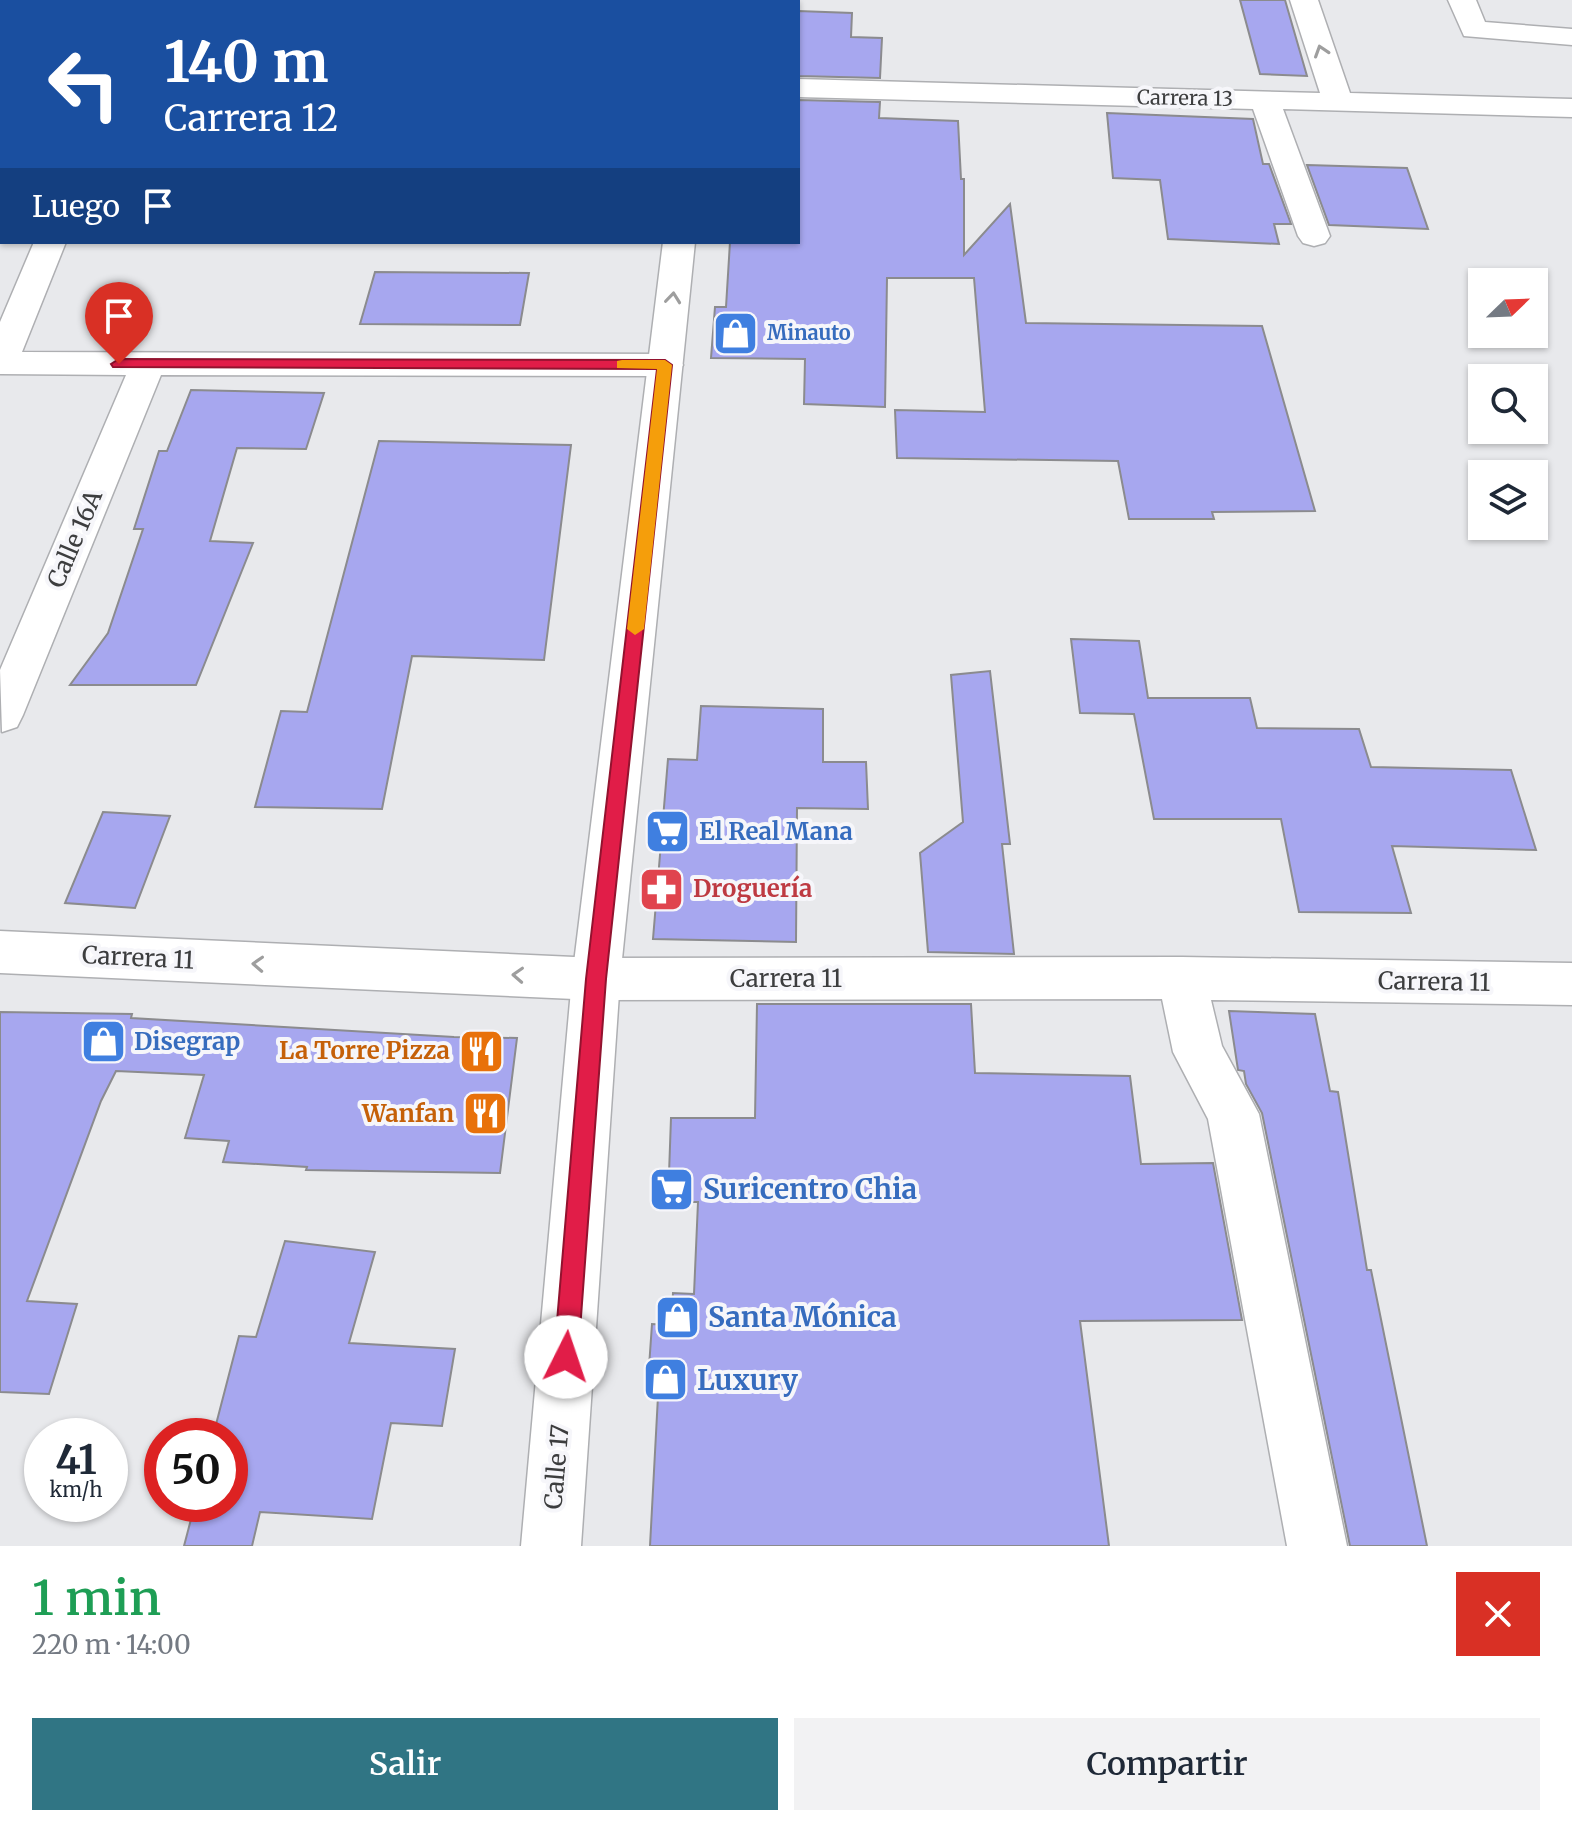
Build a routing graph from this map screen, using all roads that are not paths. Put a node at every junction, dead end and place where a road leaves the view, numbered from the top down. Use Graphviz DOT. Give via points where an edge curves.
graph roads {
  1 [pos="1304,0"];
  2 [pos="1462,0"];
  3 [pos="1571,38"];
  4 [pos="800,88"];
  5 [pos="1265,100"];
  6 [pos="1338,102"];
  7 [pos="1572,108"];
  8 [pos="1314,236"];
  9 [pos="49,244"];
  10 [pos="679,244"];
  11 [pos="0,363"];
  12 [pos="148,364"];
  13 [pos="665,365"];
  14 [pos="2,715"];
  15 [pos="0,952"];
  16 [pos="1182,978"];
  17 [pos="596,979"];
  18 [pos="1572,984"];
  19 [pos="551,1546"];
  20 [pos="1317,1546"];
  6 -- 1 [label="street, one-way"];
  2 -- 3 [label="street" via="1474,30"];
  4 -- 5 [label="street, Carrera 13"];
  5 -- 6 [label="street, Carrera 13"];
  5 -- 8 [label="street"];
  6 -- 7 [label="street, Carrera 13"];
  9 -- 11 [label="street"];
  13 -- 10 [label="street, Calle 17, one-way"];
  11 -- 12 [label="street"];
  12 -- 13 [label="street"];
  12 -- 14 [label="street, Calle 16A"];
  13 -- 17 [label="street, Calle 17"];
  17 -- 15 [label="street, Carrera 11, one-way"];
  16 -- 17 [label="street, Carrera 11"];
  16 -- 18 [label="street, Carrera 11"];
  16 -- 20 [label="street" via="1198,1052 1233,1114"];
  17 -- 19 [label="street, Calle 17"];
}
